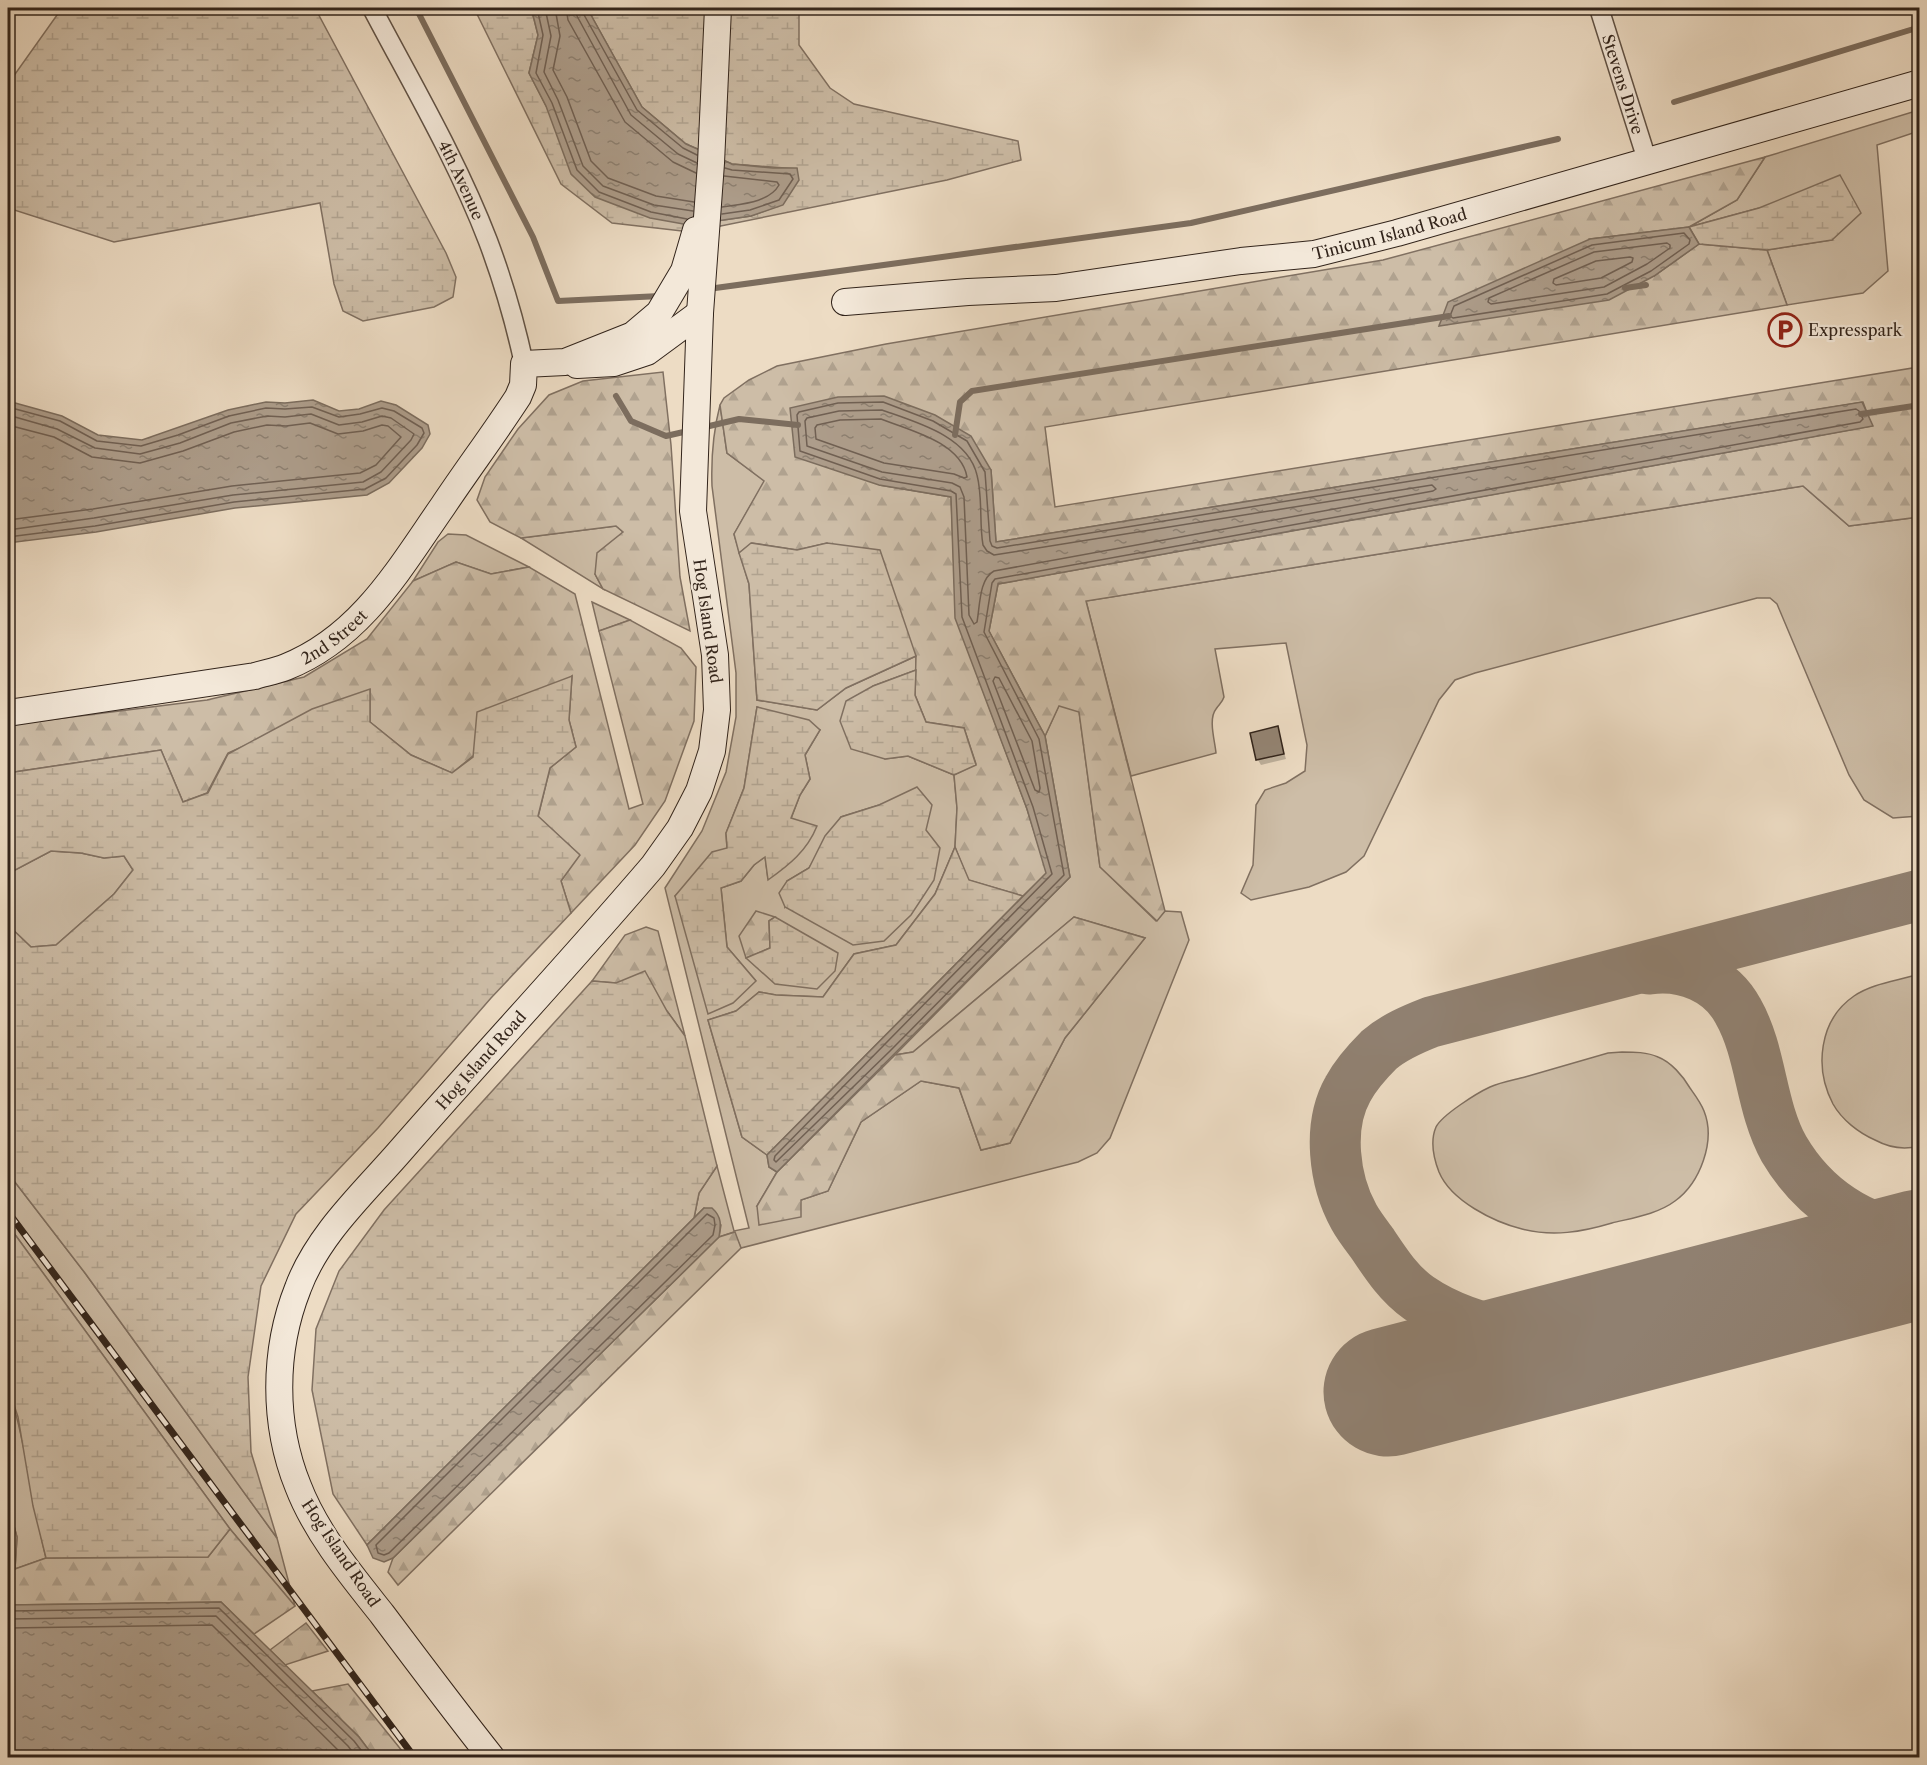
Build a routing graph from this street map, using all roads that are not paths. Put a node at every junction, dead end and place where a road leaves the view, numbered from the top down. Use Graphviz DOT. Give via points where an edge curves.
graph roads {
  1 [pos="372,8"];
  2 [pos="718,8"];
  3 [pos="1599,8"];
  4 [pos="1920,83"];
  5 [pos="1647,160"];
  6 [pos="711,163"];
  7 [pos="845,302"];
  8 [pos="701,308"];
  9 [pos="565,362"];
  10 [pos="524,364"];
  11 [pos="8,713"];
  12 [pos="492,1758"];
  1 -- 10 [label="street, 4th Avenue" via="452,161 487,239 513,314"];
  2 -- 6 [label="street"];
  3 -- 5 [label="street, Stevens Drive"];
  4 -- 5 [label="street, Tinicum Island Road"];
  5 -- 7 [label="street, Tinicum Island Road" via="1314,254 1056,288"];
  6 -- 8 [label="street, Hog Island Road"];
  6 -- 9 [label="street" via="693,244 659,313 633,335"];
  8 -- 9 [label="street" via="647,352 614,363"];
  8 -- 12 [label="street, Hog Island Road" via="693,511 718,691 716,732 699,791 666,849 633,890 321,1243 298,1287 282,1344 279,1390 283,1439 290,1467 313,1518 356,1581"];
  9 -- 10 [label="street"];
  10 -- 11 [label="street, 2nd Street" via="518,397 411,554 360,619 331,642 302,660 255,676"];
}
